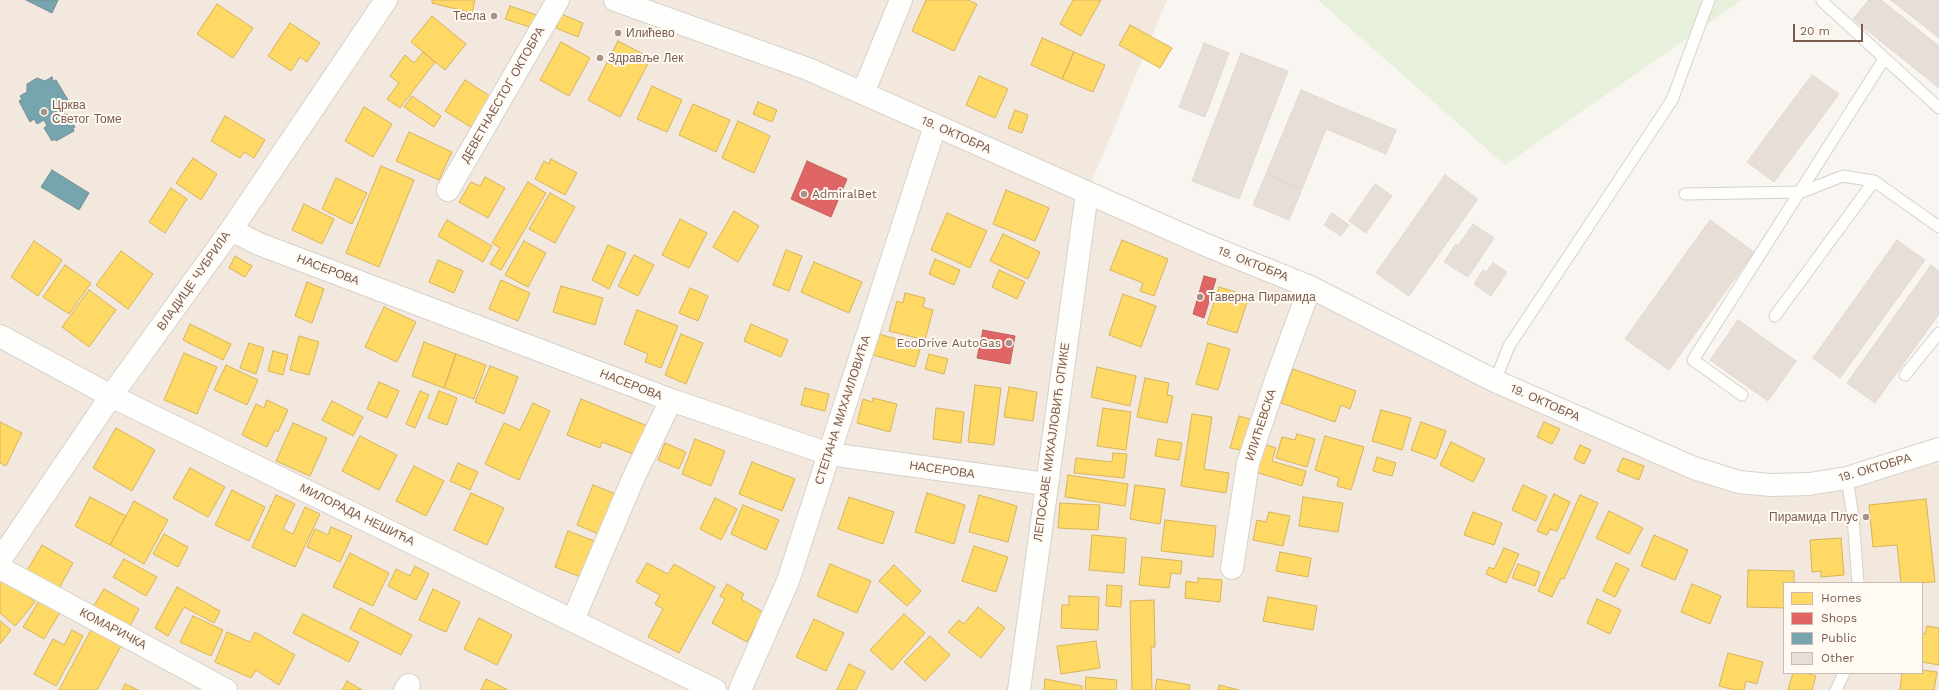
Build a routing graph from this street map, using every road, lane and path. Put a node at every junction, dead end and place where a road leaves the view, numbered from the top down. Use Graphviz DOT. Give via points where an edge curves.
graph roads {
  1 [pos="386,0"];
  2 [pos="558,0"];
  3 [pos="615,0"];
  4 [pos="901,0"];
  5 [pos="1709,0"];
  6 [pos="1823,0"];
  7 [pos="1884,59"];
  8 [pos="863,93"];
  9 [pos="1939,108"];
  10 [pos="935,126"];
  11 [pos="1874,181"];
  12 [pos="448,190"];
  13 [pos="1802,192"];
  14 [pos="1087,193"];
  15 [pos="1685,194"];
  16 [pos="1939,227"];
  17 [pos="231,230"];
  18 [pos="1310,286"];
  19 [pos="1775,316"];
  20 [pos="1939,333"];
  21 [pos="0,336"];
  22 [pos="1905,375"];
  23 [pos="1495,381"];
  24 [pos="1742,395"];
  25 [pos="111,396"];
  26 [pos="671,400"];
  27 [pos="1939,449"];
  28 [pos="830,454"];
  29 [pos="1847,478"];
  30 [pos="1046,484"];
  31 [pos="0,560"];
  32 [pos="0,568"];
  33 [pos="1232,568"];
  34 [pos="1858,582"];
  35 [pos="573,620"];
  36 [pos="1844,674"];
  37 [pos="226,690"];
  38 [pos="715,690"];
  39 [pos="740,690"];
  40 [pos="1019,690"];
  41 [pos="1836,690"];
  1 -- 17 [label="street, ВЛАДИЦЕ ЧУБРИЛА"];
  2 -- 12 [label="street, ДЕВЕТНАЕСТОГ ОКТОБРА"];
  3 -- 8 [label="street, 19. ОКТОБРА" via="808,69"];
  4 -- 8 [label="street"];
  5 -- 23 [label="lane" via="1672,100 1509,346"];
  6 -- 7 [label="lane"];
  7 -- 9 [label="lane"];
  7 -- 13 [label="lane"];
  8 -- 10 [label="street, 19. ОКТОБРА"];
  10 -- 14 [label="street, 19. ОКТОБРА"];
  10 -- 28 [label="street, СТЕПАНА МИХАИЛОВИЋА"];
  11 -- 13 [label="lane" via="1843,176"];
  11 -- 16 [label="lane"];
  11 -- 19 [label="lane"];
  13 -- 15 [label="lane"];
  13 -- 24 [label="lane" via="1694,360"];
  14 -- 18 [label="street, 19. ОКТОБРА" via="1206,245"];
  14 -- 30 [label="street, ЛЕПОСАВЕ МИХАЈЛОВИЋ ОПИКЕ"];
  17 -- 25 [label="street, ВЛАДИЦЕ ЧУБРИЛА"];
  17 -- 26 [label="street, НАСЕРОВА" via="260,244"];
  18 -- 23 [label="street, 19. ОКТОБРА"];
  18 -- 33 [label="street, ИЛИЋЕВСКА" via="1248,463"];
  20 -- 22 [label="lane"];
  21 -- 25 [label="street, МИЛОРАДА НЕШИЋА"];
  23 -- 29 [label="street, 19. ОКТОБРА" via="1694,468 1739,482 1771,485 1809,484"];
  25 -- 31 [label="street, ВЛАДИЦЕ ЧУБРИЛА"];
  25 -- 35 [label="street, МИЛОРАДА НЕШИЋА"];
  26 -- 28 [label="street, НАСЕРОВА"];
  26 -- 35 [label="street" via="633,479"];
  27 -- 29 [label="street, 19. ОКТОБРА"];
  28 -- 30 [label="street, НАСЕРОВА"];
  28 -- 39 [label="street, СТЕПАНА МИХАИЛОВИЋА" via="788,581"];
  29 -- 34 [label="lane"];
  30 -- 40 [label="street, ЛЕПОСАВЕ МИХАЈЛОВИЋ ОПИКЕ"];
  32 -- 37 [label="street, КОМАРИЧКА"];
  35 -- 38 [label="street, МИЛОРАДА НЕШИЋА"];
  36 -- 41 [label="lane"];
}
